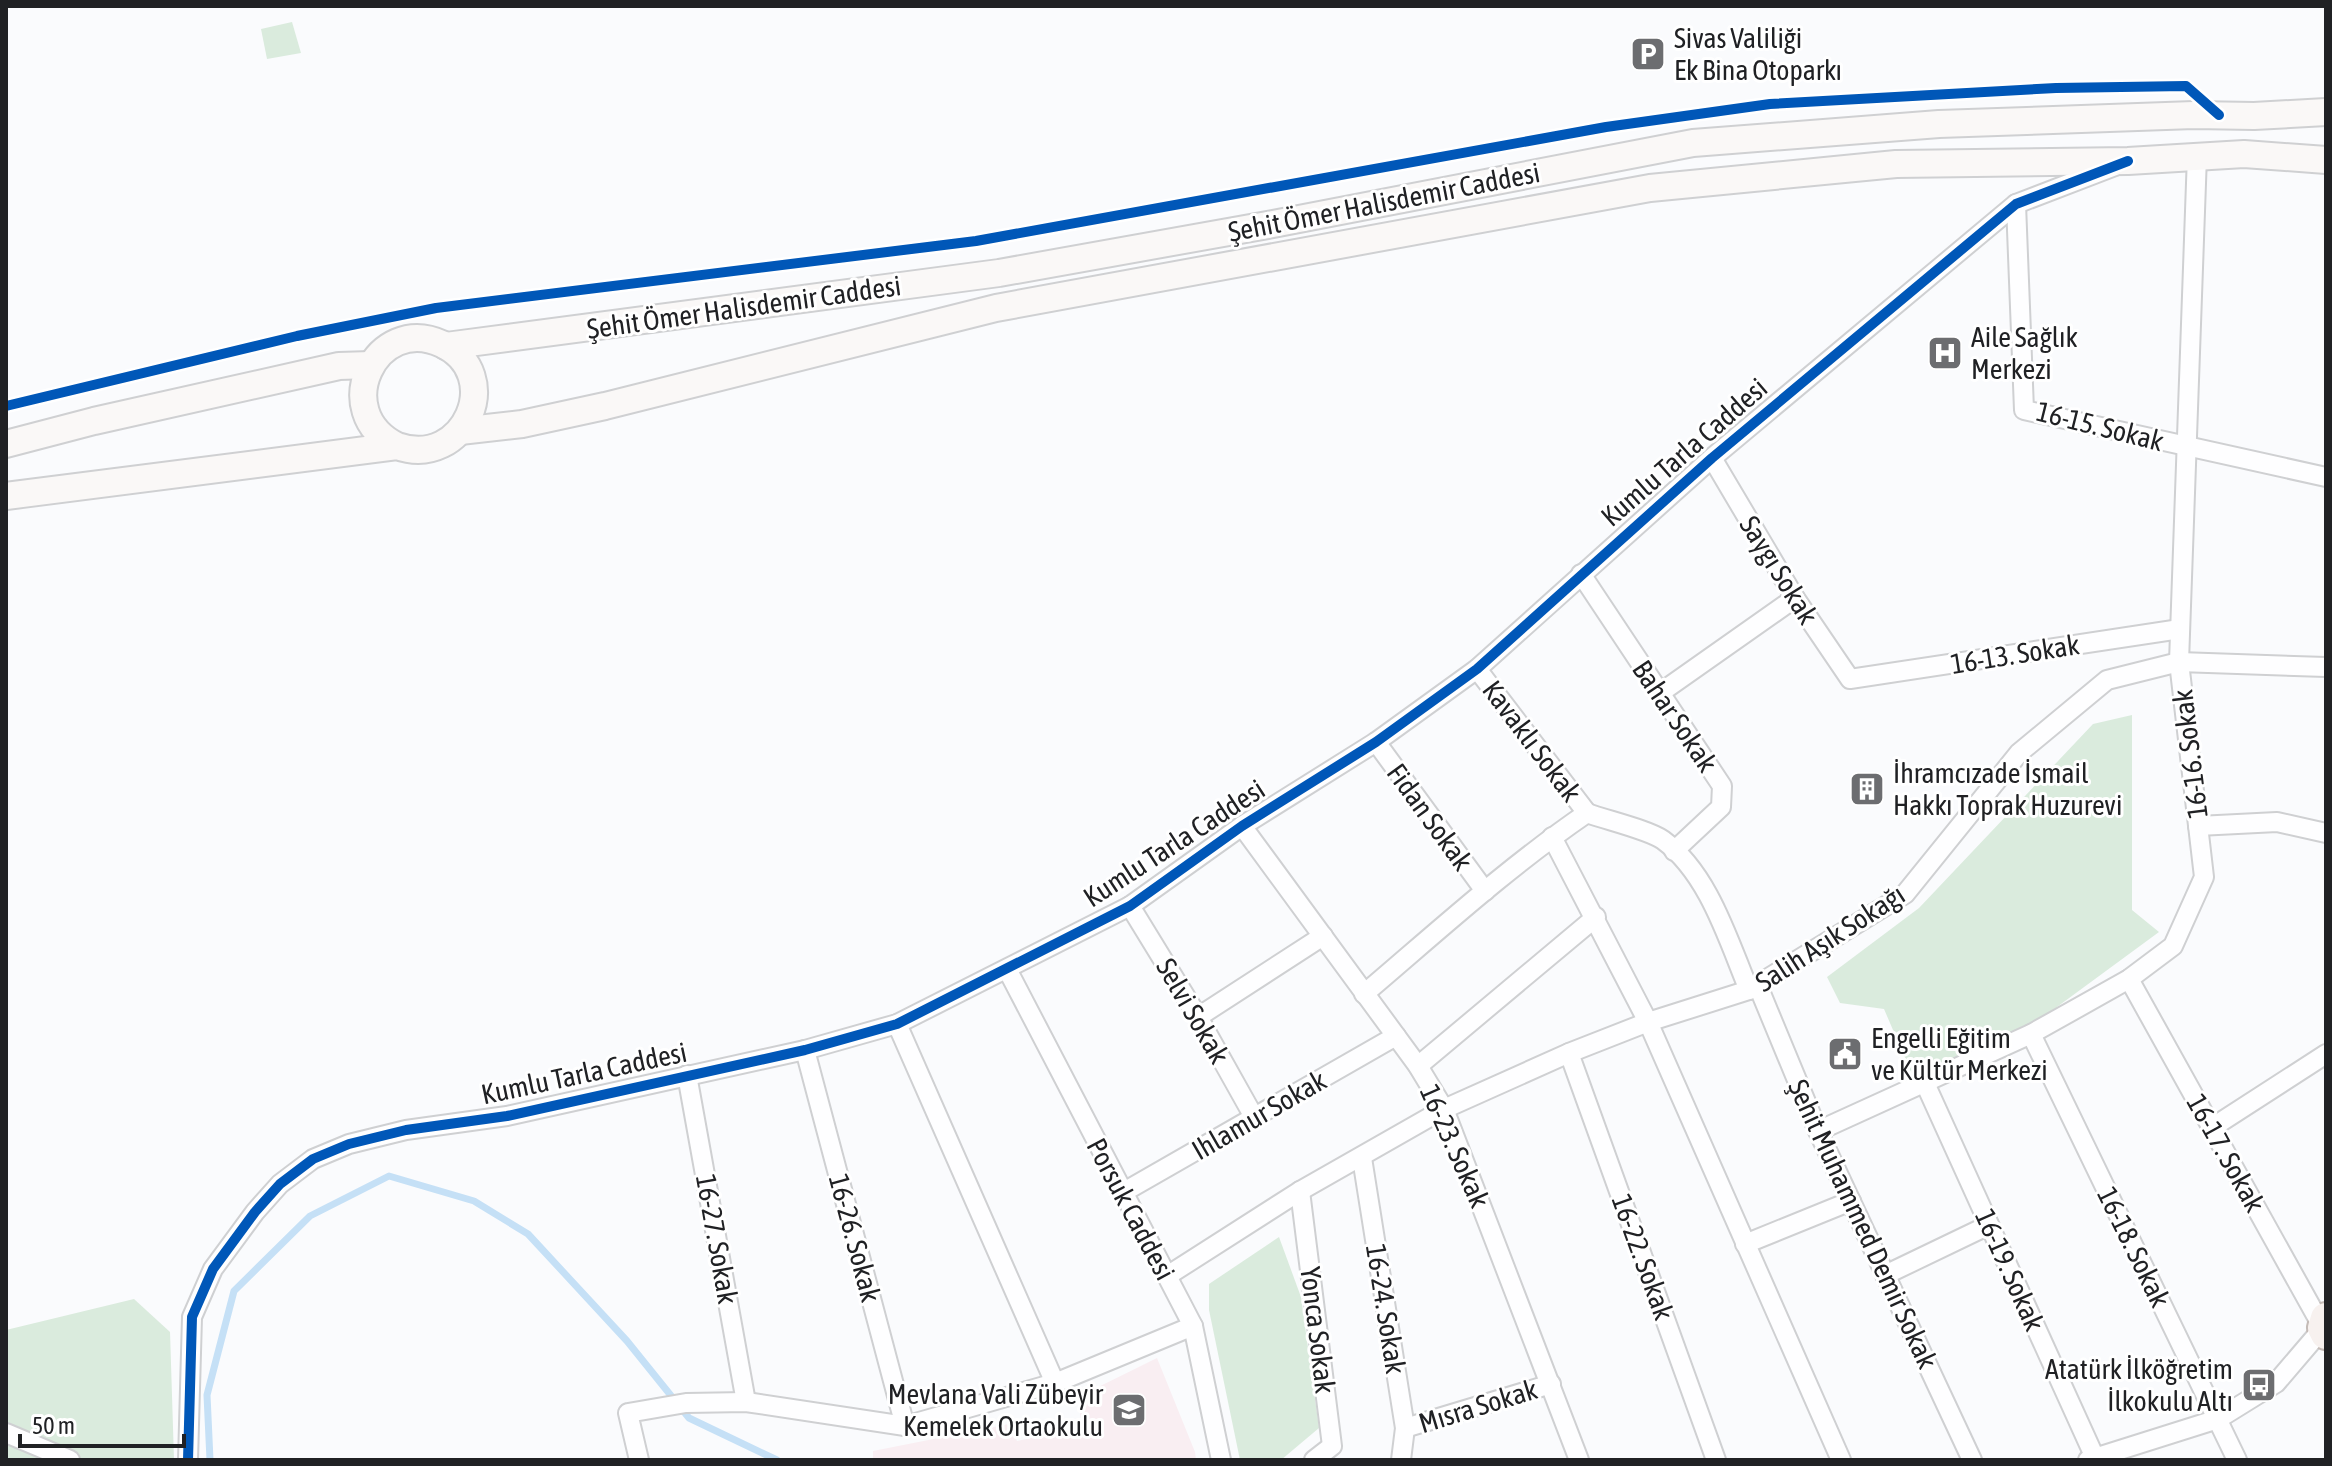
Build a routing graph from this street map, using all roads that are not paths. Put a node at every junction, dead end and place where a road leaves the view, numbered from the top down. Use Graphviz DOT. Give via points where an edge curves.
graph roads {
  1 [pos="2326,112"];
  2 [pos="2197,155"];
  3 [pos="2326,160"];
  4 [pos="2128,161"];
  5 [pos="2016,204"];
  6 [pos="446,346"];
  7 [pos="371,365"];
  8 [pos="460,431"];
  9 [pos="6,444"];
  10 [pos="397,446"];
  11 [pos="2186,447"];
  12 [pos="1712,458"];
  13 [pos="2326,477"];
  14 [pos="6,496"];
  15 [pos="1581,574"];
  16 [pos="1795,598"];
  17 [pos="2180,629"];
  18 [pos="2179,662"];
  19 [pos="2326,667"];
  20 [pos="1477,669"];
  21 [pos="1850,679"];
  22 [pos="1660,693"];
  23 [pos="1376,742"];
  24 [pos="1587,813"];
  25 [pos="1242,826"];
  26 [pos="2198,826"];
  27 [pos="2326,833"];
  28 [pos="1552,837"];
  29 [pos="1674,851"];
  30 [pos="1485,891"];
  31 [pos="1130,906"];
  32 [pos="1596,917"];
  33 [pos="1323,936"];
  34 [pos="1007,969"];
  35 [pos="2129,979"];
  36 [pos="1754,988"];
  37 [pos="1364,994"];
  38 [pos="1198,1017"];
  39 [pos="1648,1022"];
  40 [pos="897,1024"];
  41 [pos="2031,1034"];
  42 [pos="1396,1036"];
  43 [pos="805,1050"];
  44 [pos="1569,1053"];
  45 [pos="2326,1054"];
  46 [pos="1418,1066"];
  47 [pos="687,1075"];
  48 [pos="1924,1081"];
  49 [pos="1444,1109"];
  50 [pos="1254,1117"];
  51 [pos="2213,1127"];
  52 [pos="1818,1131"];
  53 [pos="1362,1158"];
  54 [pos="1300,1191"];
  55 [pos="1122,1193"];
  56 [pos="1851,1201"];
  57 [pos="1989,1225"];
  58 [pos="1745,1244"];
  59 [pos="1885,1275"];
  60 [pos="1167,1276"];
  61 [pos="1193,1326"];
  62 [pos="2325,1327"];
  63 [pos="1055,1383"];
  64 [pos="1551,1384"];
  65 [pos="746,1402"];
  66 [pos="2218,1419"];
  67 [pos="905,1426"];
  68 [pos="1405,1428"];
  69 [pos="6,1433"];
  70 [pos="2093,1459"];
  71 [pos="70,1460"];
  72 [pos="188,1460"];
  73 [pos="639,1460"];
  74 [pos="1221,1460"];
  75 [pos="1314,1460"];
  76 [pos="1401,1460"];
  77 [pos="1579,1460"];
  78 [pos="1716,1460"];
  79 [pos="1841,1460"];
  80 [pos="1972,1460"];
  81 [pos="2237,1460"];
  1 -- 6 [label="main road, Şehit Ömer Halisdemir Caddesi" via="1939,124 1693,143 999,273"];
  2 -- 3 [label="main road, Şehit Ömer Halisdemir Caddesi"];
  2 -- 4 [label="main road, Şehit Ömer Halisdemir Caddesi"];
  2 -- 11 [label="street, 16-16. Sokak"];
  4 -- 5 [label="street, Kumlu Tarla Caddesi"];
  4 -- 8 [label="main road, Şehit Ömer Halisdemir Caddesi" via="1896,164 1650,188 996,308 605,406"];
  5 -- 11 [label="street, 16-15. Sokak" via="2024,410"];
  5 -- 12 [label="street, Kumlu Tarla Caddesi"];
  6 -- 7 [label="main road" via="404,340"];
  6 -- 8 [label="main road" via="466,366 473,385 471,411"];
  7 -- 9 [label="main road" via="339,366"];
  7 -- 10 [label="main road" via="363,387 366,413 376,430"];
  8 -- 10 [label="main road" via="429,449"];
  10 -- 14 [label="main road"];
  11 -- 13 [label="street, 16-15. Sokak"];
  11 -- 17 [label="street, 16-16. Sokak"];
  12 -- 15 [label="street, Kumlu Tarla Caddesi"];
  12 -- 16 [label="street, Saygı Sokak"];
  15 -- 20 [label="street, Kumlu Tarla Caddesi"];
  15 -- 22 [label="street, Bahar Sokak"];
  16 -- 21 [label="street, Saygı Sokak"];
  16 -- 22 [label="street"];
  17 -- 18 [label="street, 16-16. Sokak"];
  17 -- 21 [label="street, 16-13. Sokak"];
  18 -- 19 [label="street, Salih Aşık Sokağı"];
  18 -- 26 [label="street, 16-16. Sokak"];
  18 -- 36 [label="street, Salih Aşık Sokağı" via="2107,680 2019,753 1905,894"];
  20 -- 23 [label="street, Kumlu Tarla Caddesi"];
  20 -- 24 [label="street, Kavaklı Sokak"];
  22 -- 29 [label="street, Bahar Sokak" via="1722,786 1721,807"];
  23 -- 25 [label="street, Kumlu Tarla Caddesi"];
  23 -- 30 [label="street, Fidan Sokak"];
  24 -- 28 [label="street"];
  24 -- 29 [label="street" via="1662,839"];
  25 -- 31 [label="street, Kumlu Tarla Caddesi"];
  25 -- 33 [label="street, 16-23. Sokak"];
  26 -- 27 [label="street" via="2277,822"];
  26 -- 35 [label="street, 16-16. Sokak" via="2204,877 2173,946"];
  28 -- 30 [label="street"];
  28 -- 32 [label="street"];
  29 -- 36 [label="street, Şehit Muhammed Demir Sokak" via="1712,904"];
  30 -- 37 [label="street"];
  31 -- 34 [label="street, Kumlu Tarla Caddesi"];
  31 -- 38 [label="street, Selvi Sokak"];
  32 -- 39 [label="street"];
  32 -- 46 [label="street"];
  33 -- 37 [label="street, 16-23. Sokak"];
  33 -- 38 [label="street"];
  34 -- 40 [label="street, Kumlu Tarla Caddesi"];
  34 -- 55 [label="street, Porsuk Caddesi"];
  35 -- 41 [label="street, 16-16. Sokak"];
  35 -- 51 [label="street, 16-17. Sokak"];
  36 -- 39 [label="street, Salih Aşık Sokağı"];
  36 -- 52 [label="street, Şehit Muhammed Demir Sokak"];
  37 -- 42 [label="street, 16-23. Sokak"];
  38 -- 50 [label="street, Selvi Sokak"];
  39 -- 44 [label="street, Salih Aşık Sokağı"];
  39 -- 58 [label="street"];
  40 -- 43 [label="street, Kumlu Tarla Caddesi"];
  40 -- 63 [label="street"];
  41 -- 48 [label="street, 16-16. Sokak"];
  41 -- 66 [label="street, 16-18. Sokak"];
  42 -- 46 [label="street, 16-23. Sokak"];
  42 -- 50 [label="street, Ihlamur Sokak"];
  43 -- 47 [label="street, Kumlu Tarla Caddesi"];
  43 -- 67 [label="street, 16-26. Sokak"];
  44 -- 49 [label="street, Salih Aşık Sokağı"];
  44 -- 78 [label="street, 16-22. Sokak"];
  45 -- 51 [label="street"];
  46 -- 49 [label="street, 16-23. Sokak"];
  47 -- 65 [label="street, 16-27. Sokak"];
  47 -- 72 [label="street, Kumlu Tarla Caddesi" via="507,1116 349,1144 291,1175 255,1212 213,1269 192,1317"];
  48 -- 52 [label="street, 16-16. Sokak"];
  48 -- 57 [label="street, 16-19. Sokak"];
  49 -- 53 [label="street, Salih Aşık Sokağı"];
  49 -- 64 [label="street, 16-23. Sokak"];
  50 -- 55 [label="street, Ihlamur Sokak"];
  51 -- 62 [label="street, 16-17. Sokak"];
  52 -- 56 [label="street, Şehit Muhammed Demir Sokak"];
  53 -- 54 [label="street, Salih Aşık Sokağı"];
  53 -- 68 [label="street, 16-24. Sokak"];
  54 -- 60 [label="street, Salih Aşık Sokağı"];
  54 -- 75 [label="street, Yonca Sokak" via="1332,1446"];
  55 -- 60 [label="street, Porsuk Caddesi"];
  56 -- 58 [label="street"];
  56 -- 59 [label="street, Şehit Muhammed Demir Sokak"];
  57 -- 59 [label="street"];
  57 -- 70 [label="street, 16-19. Sokak"];
  58 -- 79 [label="street"];
  59 -- 80 [label="street, Şehit Muhammed Demir Sokak"];
  60 -- 61 [label="street, Porsuk Caddesi"];
  61 -- 63 [label="street"];
  61 -- 74 [label="street, Porsuk Caddesi"];
  62 -- 66 [label="street" via="2276,1383"];
  63 -- 67 [label="street"];
  64 -- 68 [label="street, Mısra Sokak"];
  64 -- 77 [label="street, 16-23. Sokak"];
  65 -- 67 [label="street"];
  65 -- 73 [label="street" via="686,1403 628,1413"];
  66 -- 70 [label="street"];
  66 -- 81 [label="street, 16-18. Sokak"];
  68 -- 76 [label="street, 16-24. Sokak"];
  69 -- 71 [label="street"];
}
